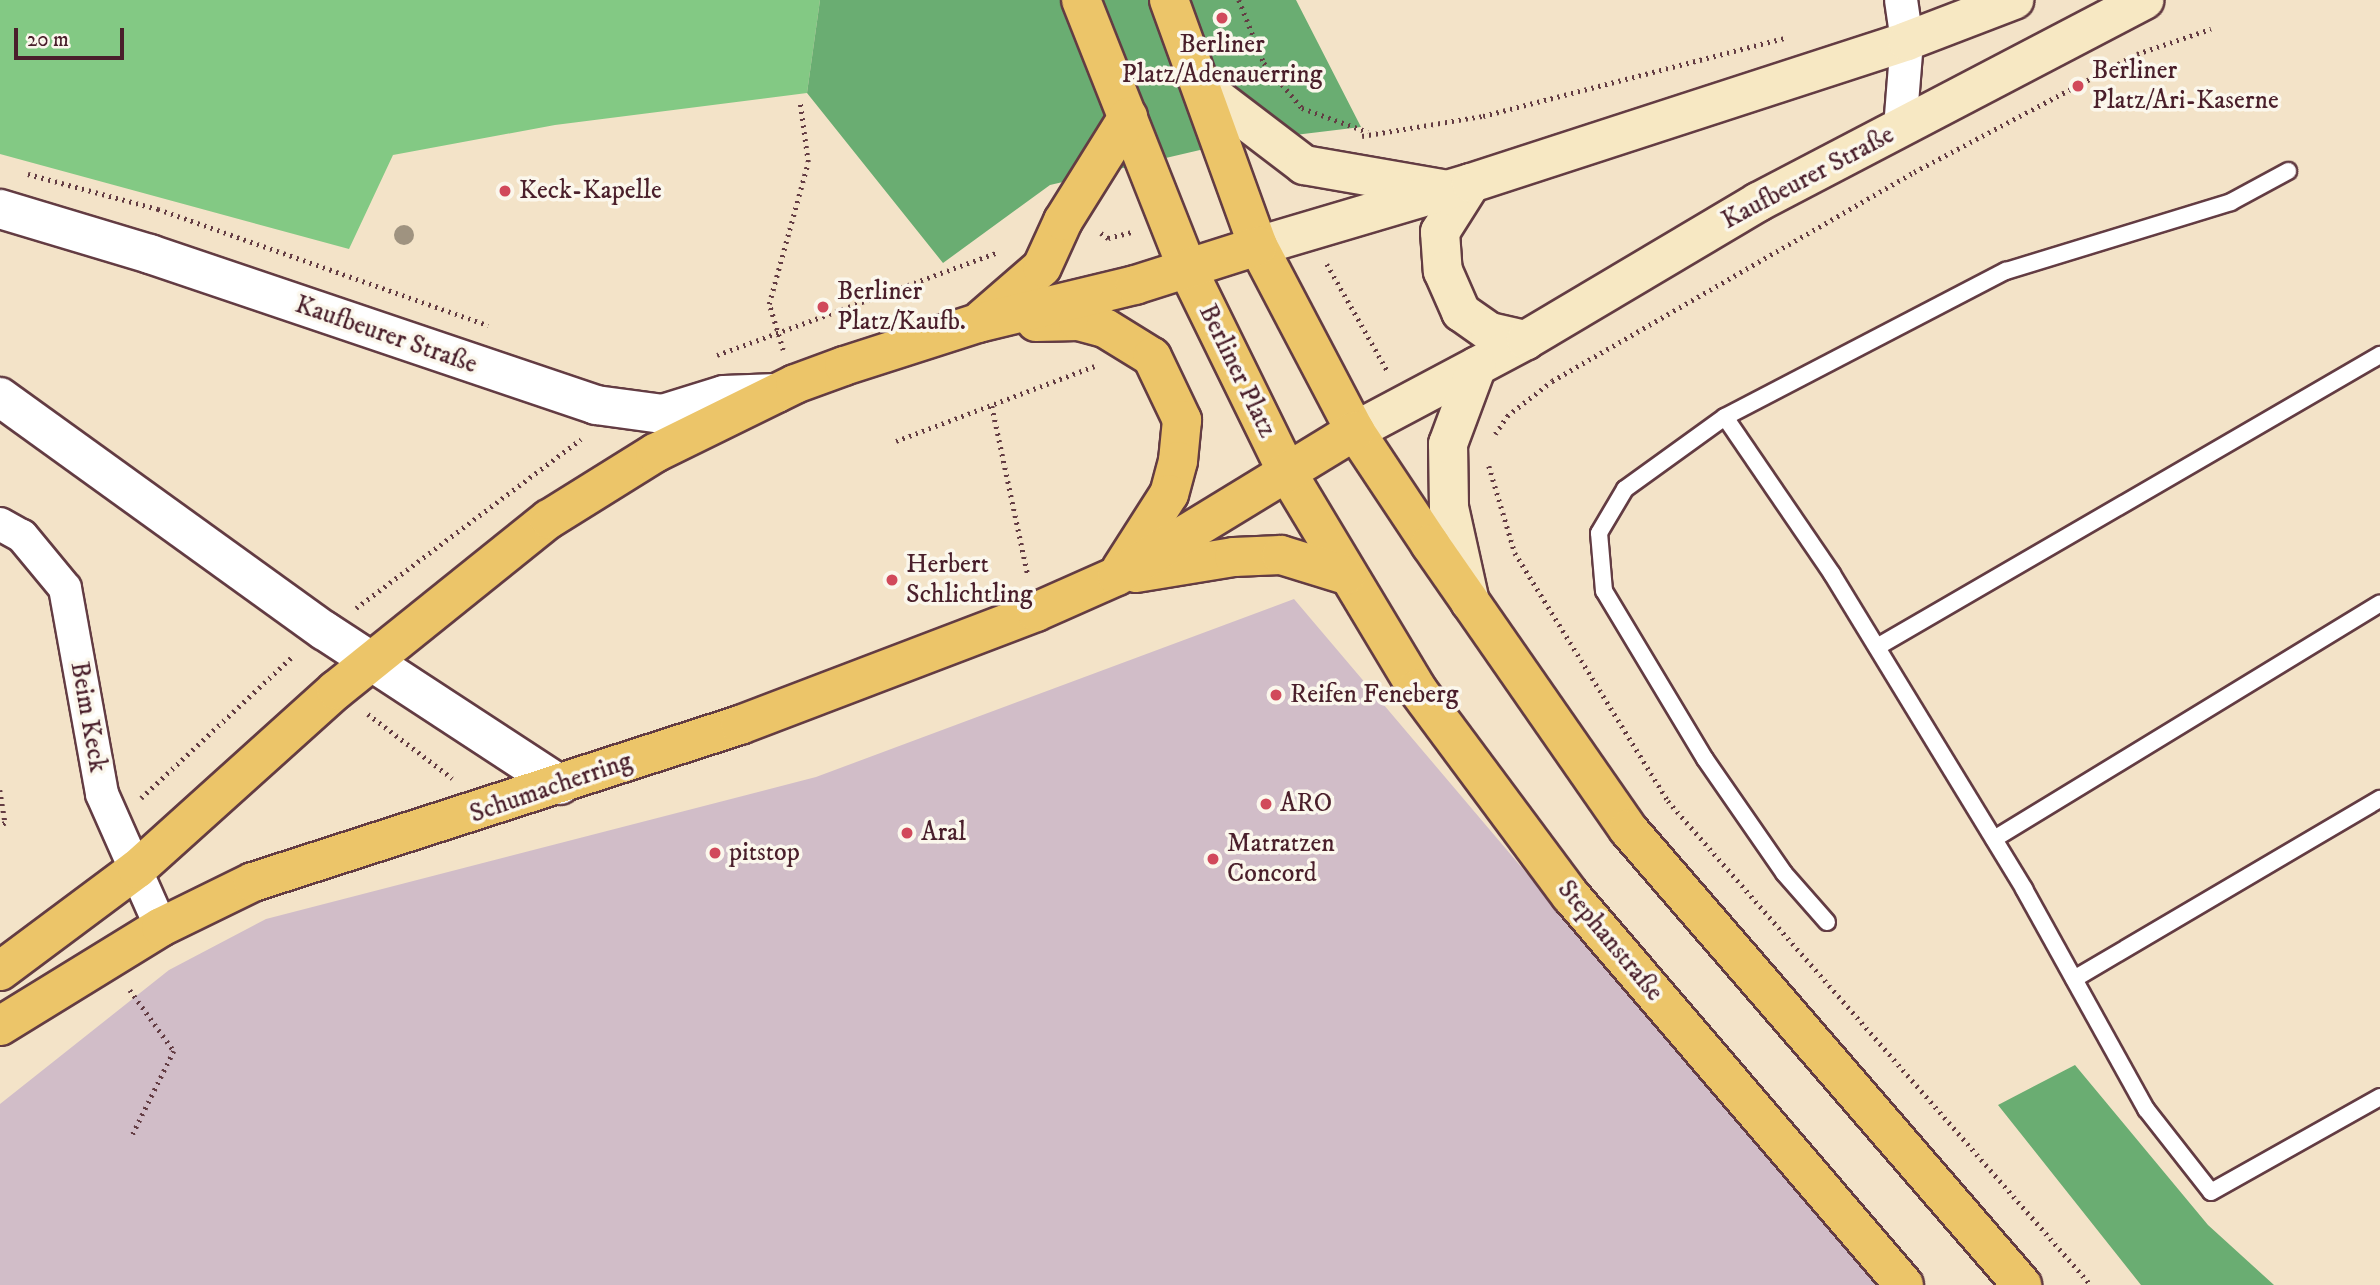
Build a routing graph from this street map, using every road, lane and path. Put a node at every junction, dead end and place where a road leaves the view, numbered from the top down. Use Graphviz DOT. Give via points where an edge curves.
graph roads {
  1 [pos="1081,0"];
  2 [pos="1169,0"];
  3 [pos="1239,0"];
  4 [pos="1901,0"];
  5 [pos="2014,0"];
  6 [pos="2144,0"];
  7 [pos="2211,29"];
  8 [pos="1798,34"];
  9 [pos="1907,41"];
  10 [pos="1203,88"];
  11 [pos="800,103"];
  12 [pos="1128,117"];
  13 [pos="1900,128"];
  14 [pos="1369,133"];
  15 [pos="1358,138"];
  16 [pos="2288,171"];
  17 [pos="24,173"];
  18 [pos="1459,187"];
  19 [pos="0,209"];
  20 [pos="1309,231"];
  21 [pos="1258,246"];
  22 [pos="1187,268"];
  23 [pos="978,323"];
  24 [pos="497,328"];
  25 [pos="1526,340"];
  26 [pos="1135,347"];
  27 [pos="2380,355"];
  28 [pos="1477,366"];
  29 [pos="786,389"];
  30 [pos="0,397"];
  31 [pos="1406,404"];
  32 [pos="992,406"];
  33 [pos="1725,416"];
  34 [pos="1355,431"];
  35 [pos="1493,438"];
  36 [pos="896,441"];
  37 [pos="1288,474"];
  38 [pos="0,524"];
  39 [pos="1346,575"];
  40 [pos="1117,576"];
  41 [pos="2380,603"];
  42 [pos="1471,604"];
  43 [pos="1036,612"];
  44 [pos="1877,647"];
  45 [pos="291,657"];
  46 [pos="374,660"];
  47 [pos="336,690"];
  48 [pos="560,785"];
  49 [pos="0,790"];
  50 [pos="2380,799"];
  51 [pos="467,816"];
  52 [pos="0,827"];
  53 [pos="1994,839"];
  54 [pos="137,869"];
  55 [pos="1827,922"];
  56 [pos="161,927"];
  57 [pos="0,971"];
  58 [pos="2074,979"];
  59 [pos="123,980"];
  60 [pos="0,1026"];
  61 [pos="2380,1097"];
  62 [pos="133,1134"];
  63 [pos="1904,1285"];
  64 [pos="2022,1285"];
  1 -- 12 [label="main road, Berliner Platz"];
  2 -- 10 [label="main road"];
  3 -- 14 [label="path" via="1264,63 1302,108"];
  4 -- 9 [label="street"];
  5 -- 9 [label="main road"];
  6 -- 13 [label="main road, Kaufbeurer Straße"];
  7 -- 35 [label="path" via="2137,54 1914,172 1552,381 1507,416"];
  8 -- 14 [label="path" via="1471,119"];
  9 -- 13 [label="street"];
  9 -- 18 [label="main road"];
  10 -- 18 [label="main road" via="1304,165"];
  10 -- 21 [label="main road"];
  11 -- 29 [label="path" via="808,162 769,304"];
  12 -- 22 [label="main road, Berliner Platz"];
  12 -- 23 [label="main road" via="1063,221 1042,267"];
  13 -- 25 [label="main road, Kaufbeurer Straße" via="1758,202"];
  14 -- 15 [label="path"];
  16 -- 33 [label="lane" via="2231,202 2006,271"];
  17 -- 24 [label="path" via="158,209"];
  18 -- 20 [label="main road"];
  18 -- 25 [label="main road" via="1440,232 1443,271 1461,312 1490,332"];
  19 -- 29 [label="street, Kaufbeurer Straße" via="150,254 596,405 663,414 724,395"];
  20 -- 21 [label="main road"];
  20 -- 31 [label="path"];
  21 -- 22 [label="main road"];
  21 -- 34 [label="main road"];
  22 -- 23 [label="main road"];
  22 -- 37 [label="main road, Berliner Platz"];
  23 -- 26 [label="main road" via="1078,321 1105,328"];
  23 -- 29 [label="main road"];
  25 -- 28 [label="main road, Kaufbeurer Straße"];
  26 -- 32 [label="path"];
  26 -- 40 [label="main road" via="1152,357 1182,420 1169,494"];
  27 -- 44 [label="lane"];
  28 -- 31 [label="main road"];
  28 -- 42 [label="main road" via="1448,444 1449,507"];
  29 -- 46 [label="main road" via="654,453 549,519"];
  30 -- 46 [label="street" via="325,631"];
  31 -- 34 [label="main road"];
  32 -- 36 [label="path"];
  32 -- 43 [label="path"];
  33 -- 44 [label="lane"];
  33 -- 55 [label="lane" via="1625,489 1599,533 1604,591 1704,759 1784,873"];
  34 -- 37 [label="main road"];
  34 -- 42 [label="main road"];
  37 -- 39 [label="main road, Berliner Platz"];
  37 -- 40 [label="main road"];
  38 -- 54 [label="street, Beim Keck" via="22,536 65,588 102,794"];
  39 -- 40 [label="main road" via="1281,555 1234,557"];
  39 -- 63 [label="main road, Stephanstraße" via="1417,690 1571,896"];
  40 -- 43 [label="main road, Schumacherring"];
  41 -- 53 [label="lane"];
  42 -- 64 [label="main road" via="1628,829"];
  43 -- 48 [label="main road, Schumacherring" via="802,703"];
  44 -- 53 [label="lane"];
  45 -- 47 [label="path"];
  46 -- 47 [label="main road"];
  46 -- 48 [label="street"];
  47 -- 51 [label="path" via="451,775"];
  47 -- 54 [label="main road"];
  48 -- 51 [label="main road, Schumacherring"];
  49 -- 52 [label="path" via="5,823"];
  50 -- 58 [label="lane"];
  51 -- 56 [label="main road, Schumacherring" via="253,882"];
  53 -- 58 [label="lane"];
  54 -- 56 [label="street, Beim Keck"];
  54 -- 57 [label="main road"];
  56 -- 60 [label="main road, Schumacherring"];
  58 -- 61 [label="lane" via="2146,1109 2211,1192"];
  59 -- 62 [label="path" via="174,1051"];
}
